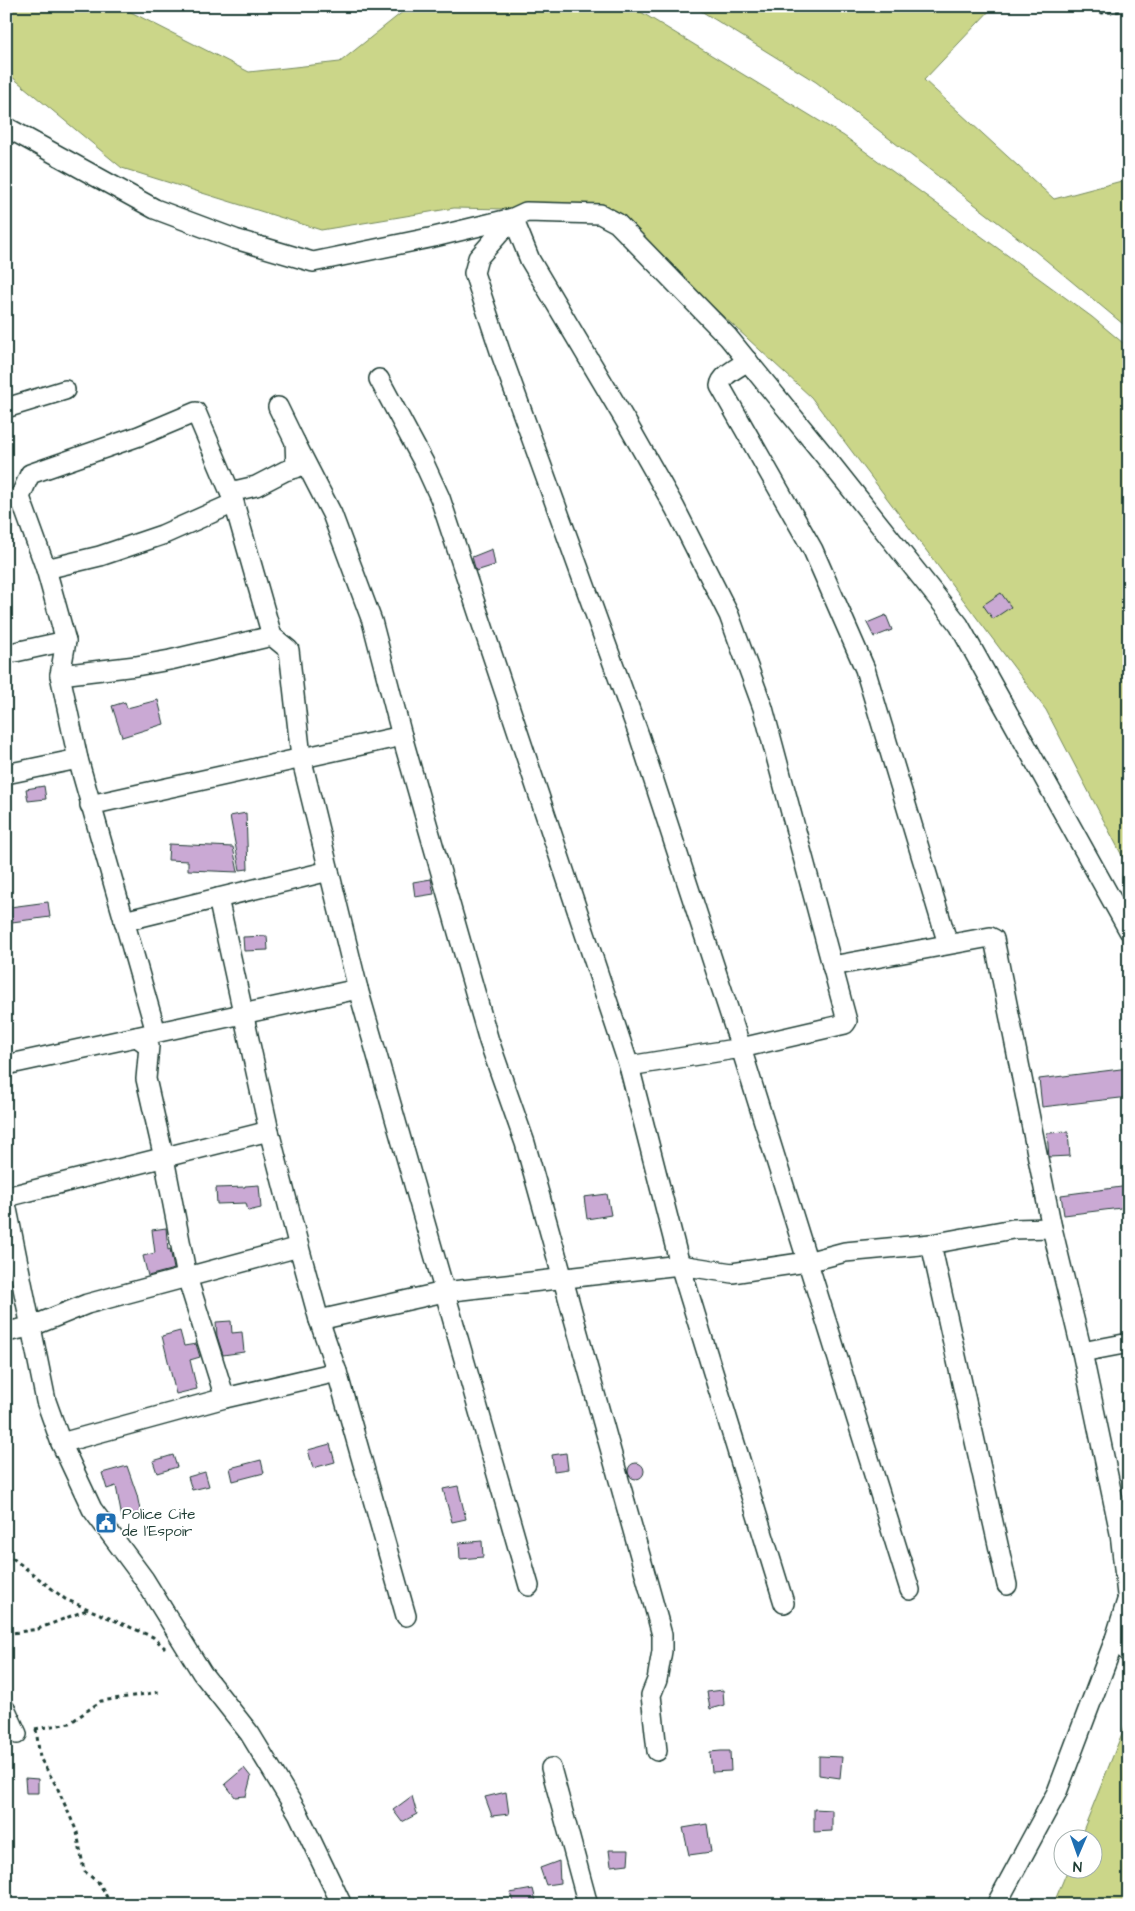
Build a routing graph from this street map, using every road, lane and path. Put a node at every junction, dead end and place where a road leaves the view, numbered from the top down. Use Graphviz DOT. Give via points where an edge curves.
graph roads {
  1 [pos="1095,6"];
  2 [pos="1129,18"];
  3 [pos="6,128"];
  4 [pos="514,218"];
  5 [pos="748,361"];
  6 [pos="379,379"];
  7 [pos="65,390"];
  8 [pos="278,407"];
  9 [pos="6,408"];
  10 [pos="295,442"];
  11 [pos="232,497"];
  12 [pos="13,499"];
  13 [pos="46,569"];
  14 [pos="272,636"];
  15 [pos="66,641"];
  16 [pos="6,654"];
  17 [pos="60,675"];
  18 [pos="402,736"];
  19 [pos="301,757"];
  20 [pos="78,759"];
  21 [pos="6,774"];
  22 [pos="90,806"];
  23 [pos="329,871"];
  24 [pos="218,898"];
  25 [pos="124,921"];
  26 [pos="1129,931"];
  27 [pos="948,944"];
  28 [pos="832,966"];
  29 [pos="358,989"];
  30 [pos="243,1014"];
  31 [pos="156,1032"];
  32 [pos="137,1037"];
  33 [pos="741,1048"];
  34 [pos="6,1065"];
  35 [pos="629,1066"];
  36 [pos="269,1131"];
  37 [pos="164,1158"];
  38 [pos="6,1197"];
  39 [pos="6,1204"];
  40 [pos="1052,1228"];
  41 [pos="931,1244"];
  42 [pos="299,1247"];
  43 [pos="807,1262"];
  44 [pos="680,1265"];
  45 [pos="187,1277"];
  46 [pos="562,1279"];
  47 [pos="444,1292"];
  48 [pos="319,1320"];
  49 [pos="30,1326"];
  50 [pos="6,1332"];
  51 [pos="1129,1343"];
  52 [pos="1082,1352"];
  53 [pos="337,1372"];
  54 [pos="225,1398"];
  55 [pos="62,1443"];
  56 [pos="6,1552"];
  57 [pos="1008,1585"];
  58 [pos="529,1586"];
  59 [pos="910,1590"];
  60 [pos="1128,1594"];
  61 [pos="784,1603"];
  62 [pos="90,1609"];
  63 [pos="406,1616"];
  64 [pos="6,1634"];
  65 [pos="1115,1639"];
  66 [pos="1129,1653"];
  67 [pos="171,1655"];
  68 [pos="159,1692"];
  69 [pos="6,1710"];
  70 [pos="36,1729"];
  71 [pos="17,1734"];
  72 [pos="657,1751"];
  73 [pos="551,1768"];
  74 [pos="111,1905"];
  75 [pos="342,1905"];
  76 [pos="588,1905"];
  77 [pos="996,1905"];
  1 -- 2 [label="path" via="1102,13 1121,11"];
  3 -- 4 [label="street" via="155,209 235,239 313,262"];
  4 -- 5 [label="street" via="526,212 609,217 728,336"];
  4 -- 28 [label="street" via="530,260 676,508 729,615 763,708"];
  4 -- 33 [label="street" via="478,258 474,273 639,735"];
  5 -- 26 [label="street" via="958,625"];
  5 -- 27 [label="street" via="720,381 720,386 813,550 865,669"];
  6 -- 35 [label="street" via="440,498"];
  7 -- 9 [label="street"];
  8 -- 10 [label="street"];
  10 -- 11 [label="street" via="296,468"];
  10 -- 18 [label="street" via="332,514 372,621"];
  11 -- 12 [label="street" via="196,412 139,436 30,474"];
  11 -- 13 [label="street" via="162,535 100,556"];
  11 -- 14 [label="street"];
  12 -- 13 [label="street"];
  13 -- 15 [label="street"];
  14 -- 17 [label="street" via="170,660"];
  14 -- 19 [label="street" via="289,650"];
  15 -- 16 [label="street"];
  15 -- 17 [label="street"];
  17 -- 20 [label="street"];
  18 -- 19 [label="street"];
  18 -- 46 [label="street" via="490,1041 525,1143"];
  19 -- 22 [label="street"];
  19 -- 23 [label="street"];
  20 -- 21 [label="street"];
  20 -- 22 [label="street"];
  22 -- 25 [label="street"];
  23 -- 24 [label="street"];
  23 -- 29 [label="street"];
  24 -- 25 [label="street"];
  24 -- 30 [label="street"];
  25 -- 31 [label="street"];
  27 -- 28 [label="street"];
  27 -- 40 [label="street" via="990,937 994,940"];
  28 -- 33 [label="street" via="846,1023"];
  29 -- 30 [label="street"];
  29 -- 47 [label="street"];
  30 -- 31 [label="street"];
  30 -- 36 [label="street"];
  31 -- 32 [label="street"];
  32 -- 34 [label="street"];
  32 -- 37 [label="street" via="150,1046 146,1079"];
  33 -- 35 [label="street"];
  33 -- 43 [label="street"];
  35 -- 44 [label="street"];
  36 -- 37 [label="street"];
  36 -- 42 [label="street"];
  37 -- 38 [label="street"];
  37 -- 45 [label="street"];
  39 -- 49 [label="street"];
  40 -- 41 [label="street" via="1014,1229"];
  40 -- 52 [label="street"];
  41 -- 43 [label="street" via="845,1252"];
  41 -- 57 [label="street"];
  42 -- 45 [label="street"];
  42 -- 48 [label="street"];
  43 -- 44 [label="street" via="732,1273"];
  43 -- 59 [label="street"];
  44 -- 46 [label="street"];
  44 -- 61 [label="street"];
  45 -- 49 [label="street" via="87,1304"];
  45 -- 54 [label="street"];
  46 -- 47 [label="street"];
  46 -- 72 [label="street" via="662,1635 660,1667 651,1694"];
  47 -- 48 [label="street"];
  47 -- 58 [label="street"];
  48 -- 53 [label="street"];
  49 -- 50 [label="street"];
  49 -- 55 [label="street" via="46,1401"];
  51 -- 52 [label="street"];
  52 -- 60 [label="street" via="1120,1533"];
  53 -- 54 [label="street"];
  53 -- 63 [label="street"];
  54 -- 55 [label="street"];
  55 -- 75 [label="street" via="92,1509 144,1579 202,1673 250,1734 298,1813"];
  56 -- 62 [label="path" via="65,1599"];
  60 -- 65 [label="street"];
  62 -- 64 [label="path" via="38,1629"];
  62 -- 67 [label="path" via="153,1637"];
  65 -- 66 [label="street"];
  65 -- 77 [label="street" via="1057,1792"];
  68 -- 70 [label="path" via="101,1701 70,1723"];
  69 -- 71 [label="street"];
  70 -- 71 [label="path"];
  70 -- 74 [label="path" via="40,1758 57,1786 77,1832 84,1871 100,1884"];
  73 -- 76 [label="street"];
}
